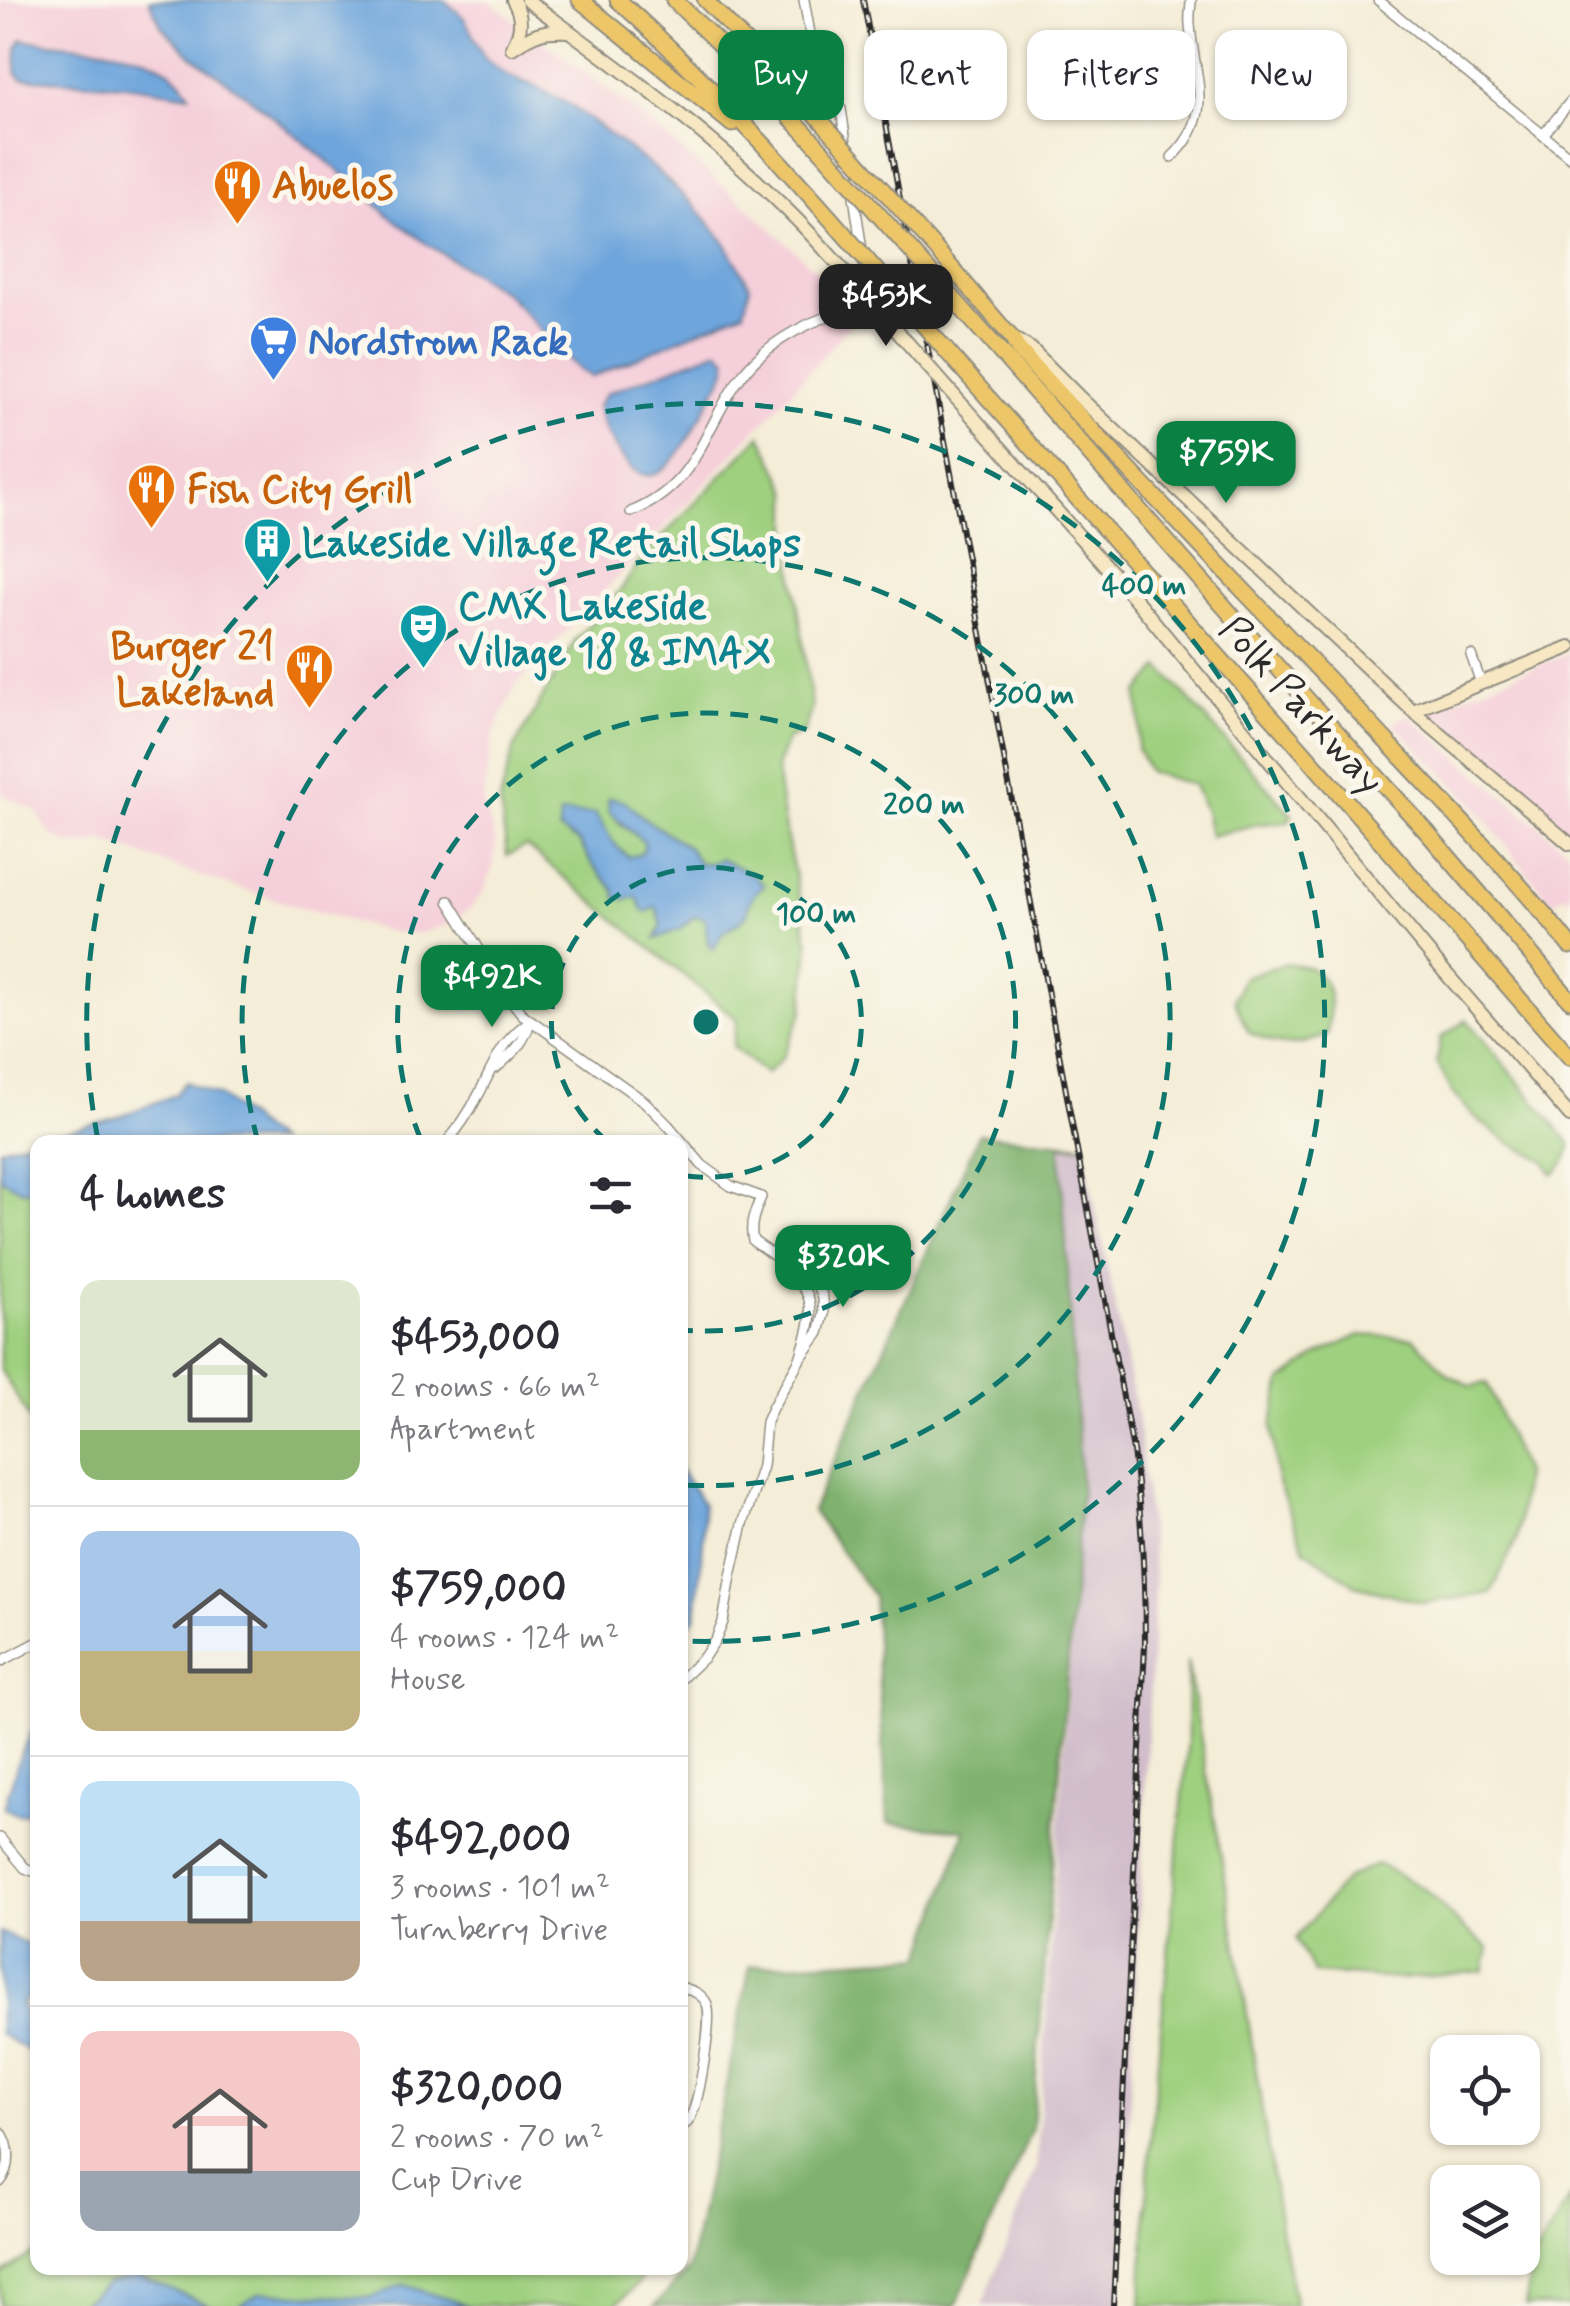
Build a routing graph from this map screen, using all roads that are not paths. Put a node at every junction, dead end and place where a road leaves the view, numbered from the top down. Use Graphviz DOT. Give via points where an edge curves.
graph roads {
  1 [pos="513,0"];
  2 [pos="528,0"];
  3 [pos="580,0"];
  4 [pos="618,0"];
  5 [pos="674,0"];
  6 [pos="704,0"];
  7 [pos="804,0"];
  8 [pos="1191,0"];
  9 [pos="1378,0"];
  10 [pos="569,31"];
  11 [pos="1570,102"];
  12 [pos="1543,136"];
  13 [pos="1570,157"];
  14 [pos="1172,158"];
  15 [pos="788,170"];
  16 [pos="1012,338"];
  17 [pos="630,512"];
  18 [pos="1570,647"];
  19 [pos="1470,655"];
  20 [pos="1481,683"];
  21 [pos="1412,711"];
  22 [pos="1570,844"];
  23 [pos="448,902"];
  24 [pos="1570,946"];
  25 [pos="1570,1000"];
  26 [pos="530,1021"];
  27 [pos="1570,1057"];
  28 [pos="1570,1116"];
  29 [pos="452,1135"];
  30 [pos="676,1135"];
  31 [pos="688,1149"];
  32 [pos="786,1264"];
  33 [pos="821,1294"];
  34 [pos="808,1299"];
  35 [pos="800,1359"];
  36 [pos="30,1646"];
  37 [pos="0,1662"];
  38 [pos="688,1672"];
  39 [pos="0,1838"];
  40 [pos="30,1870"];
  41 [pos="688,1990"];
  42 [pos="688,2121"];
  43 [pos="0,2131"];
  44 [pos="0,2182"];
  1 -- 10 [label="main road" via="521,21 512,48 544,30"];
  2 -- 10 [label="main road"];
  3 -- 15 [label="highway"];
  4 -- 15 [label="highway, Polk Parkway"];
  5 -- 25 [label="highway, Polk Parkway, bridge" via="814,142"];
  6 -- 16 [label="main road, bridge" via="808,106"];
  7 -- 17 [label="street" via="812,46 840,108 870,304 814,320 766,351 734,386 689,467 657,500"];
  8 -- 14 [label="street" via="1200,101 1194,129"];
  9 -- 12 [label="street"];
  10 -- 28 [label="main road, bridge" via="726,154 838,262 1165,635"];
  11 -- 12 [label="street"];
  12 -- 13 [label="street"];
  15 -- 27 [label="highway, Polk Parkway, bridge"];
  16 -- 21 [label="main road"];
  16 -- 24 [label="highway" via="1096,437 1534,899"];
  18 -- 20 [label="main road"];
  19 -- 20 [label="street"];
  20 -- 21 [label="main road"];
  21 -- 22 [label="main road"];
  23 -- 26 [label="street"];
  26 -- 29 [label="street" via="505,1044"];
  26 -- 30 [label="street" via="645,1102"];
  31 -- 32 [label="street" via="731,1186 762,1196 752,1241"];
  32 -- 33 [label="street" via="810,1274"];
  32 -- 34 [label="street"];
  33 -- 34 [label="street"];
  33 -- 35 [label="street" via="819,1333"];
  34 -- 35 [label="street" via="810,1327"];
  35 -- 38 [label="street" via="766,1422 762,1466 723,1622"];
  36 -- 37 [label="street"];
  39 -- 40 [label="street"];
  41 -- 42 [label="street" via="703,1998 708,2024"];
  43 -- 44 [label="street" via="9,2154"];
}
